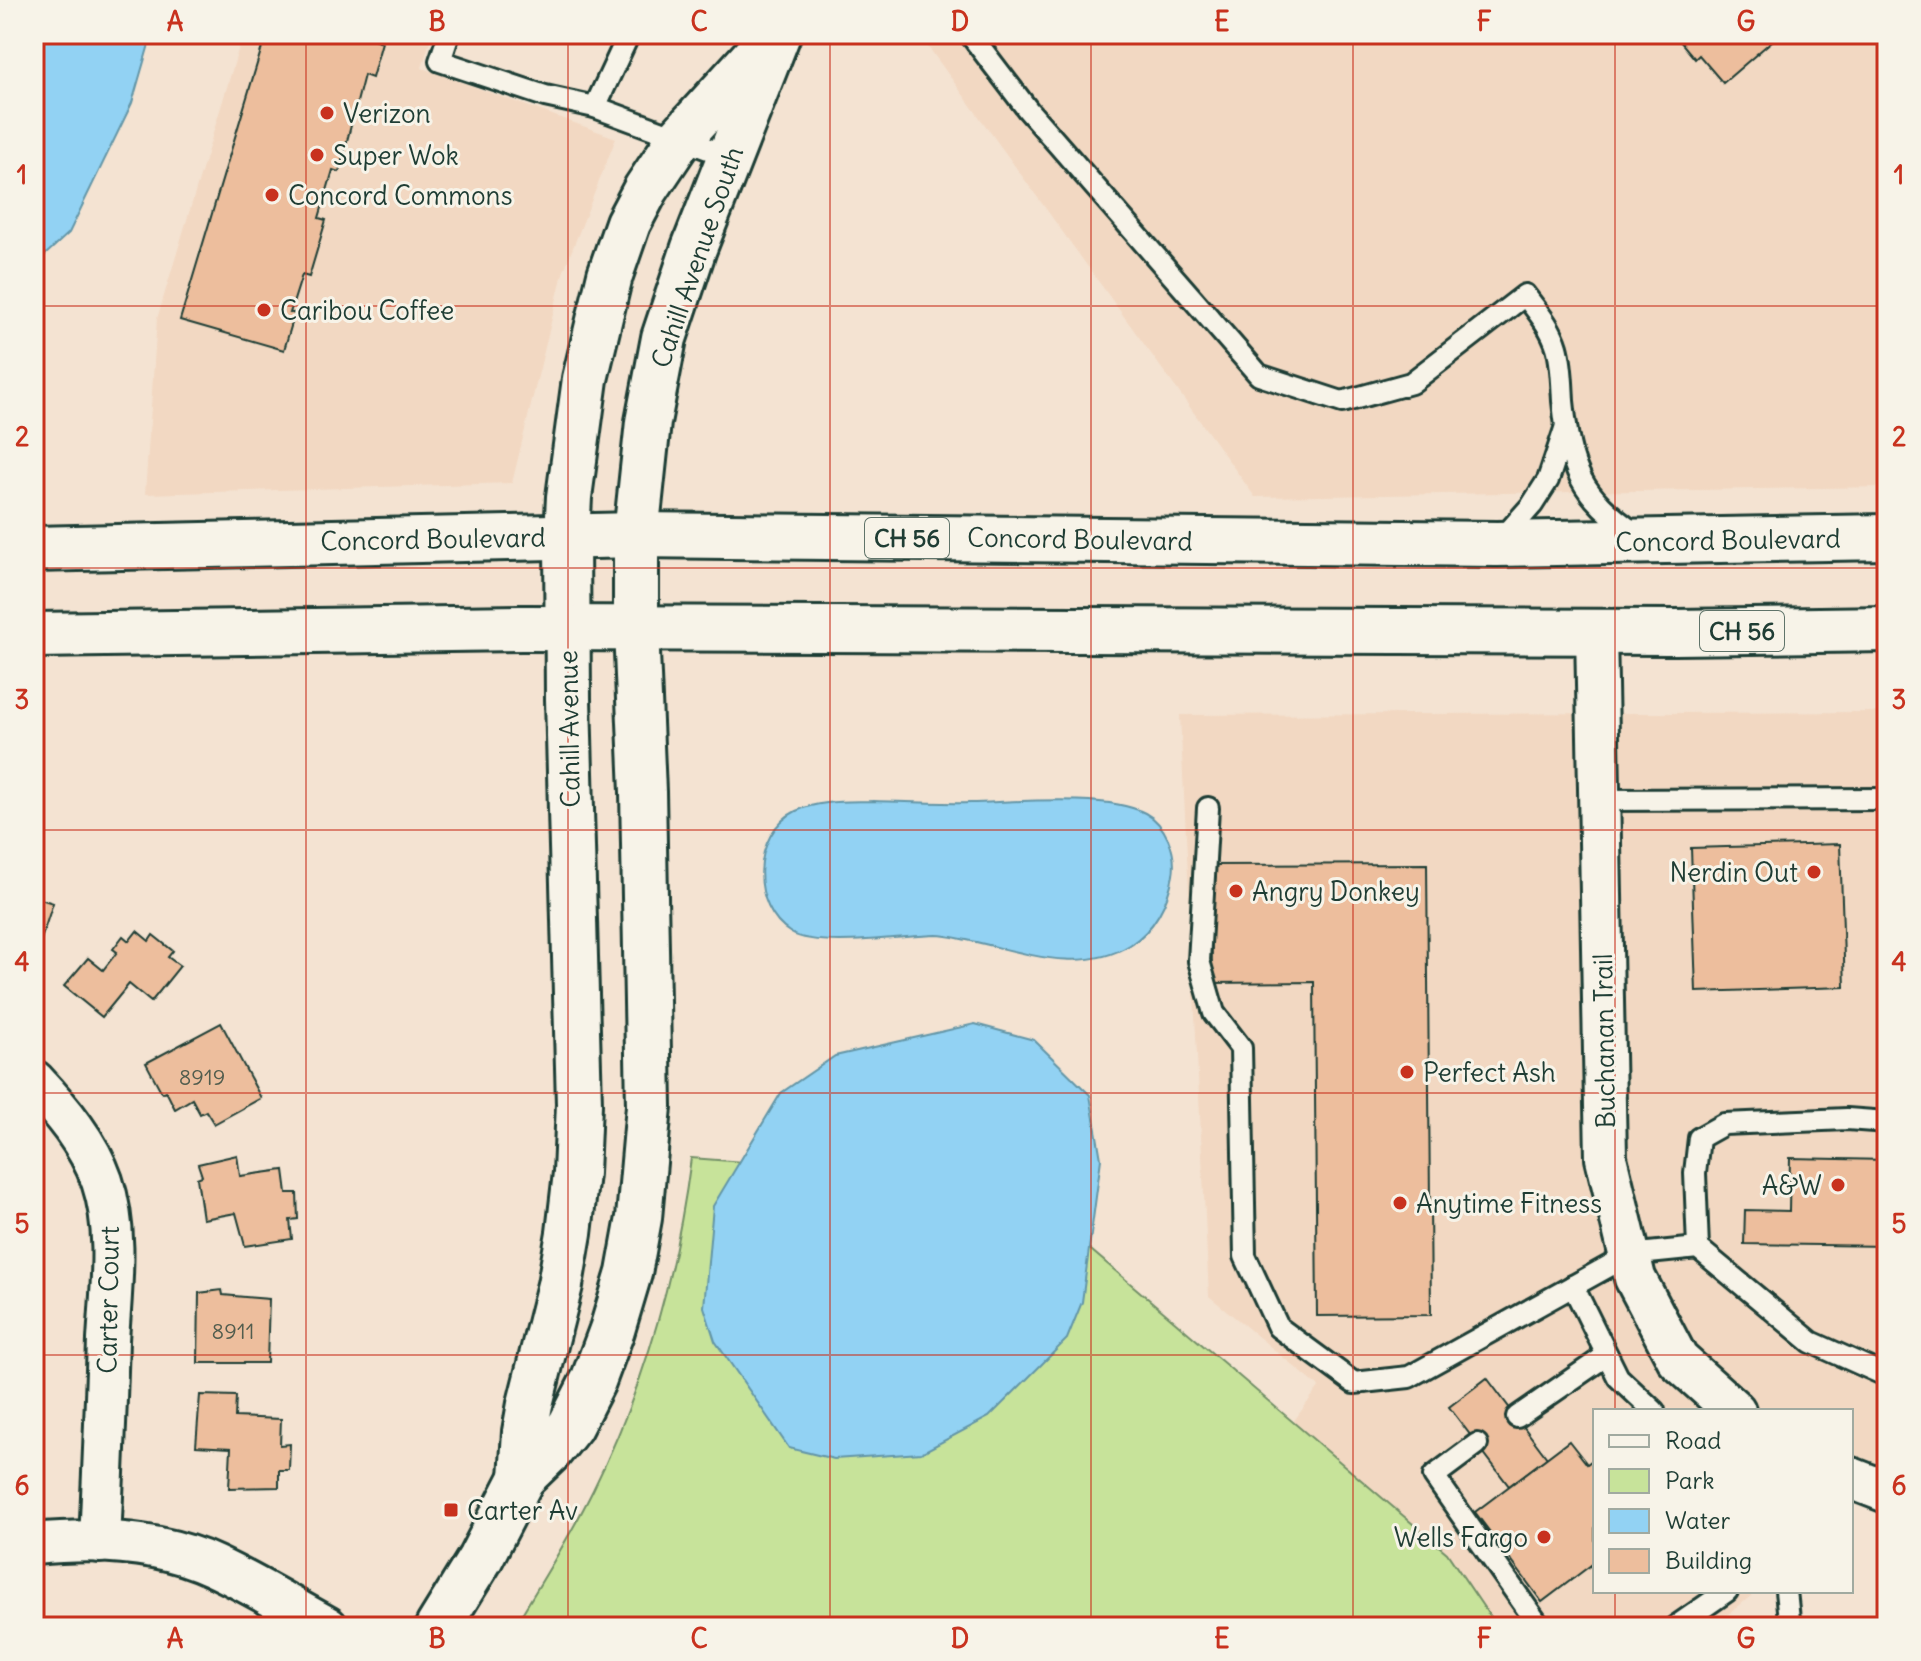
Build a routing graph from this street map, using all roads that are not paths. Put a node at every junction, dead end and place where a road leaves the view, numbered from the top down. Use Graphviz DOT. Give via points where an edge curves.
graph roads {
  1 [pos="449,34"];
  2 [pos="629,34"];
  3 [pos="776,34"];
  4 [pos="970,34"];
  5 [pos="595,107"];
  6 [pos="680,138"];
  7 [pos="730,157"];
  8 [pos="1566,426"];
  9 [pos="636,535"];
  10 [pos="567,536"];
  11 [pos="1887,537"];
  12 [pos="1646,541"];
  13 [pos="1497,544"];
  14 [pos="34,549"];
  15 [pos="567,628"];
  16 [pos="636,629"];
  17 [pos="1887,629"];
  18 [pos="1596,631"];
  19 [pos="34,635"];
  20 [pos="1887,799"];
  21 [pos="1599,800"];
  22 [pos="1208,808"];
  23 [pos="34,1081"];
  24 [pos="1887,1122"];
  25 [pos="1698,1248"];
  26 [pos="1629,1255"];
  27 [pos="1573,1286"];
  28 [pos="1607,1355"];
  29 [pos="1887,1376"];
  30 [pos="1652,1409"];
  31 [pos="1733,1409"];
  32 [pos="1517,1417"];
  33 [pos="1477,1444"];
  34 [pos="522,1478"];
  35 [pos="1853,1479"];
  36 [pos="1887,1492"];
  37 [pos="100,1542"];
  38 [pos="34,1544"];
  39 [pos="1724,1593"];
  40 [pos="1786,1593"];
  41 [pos="327,1627"];
  42 [pos="438,1627"];
  43 [pos="1540,1627"];
  44 [pos="1675,1627"];
  45 [pos="1794,1627"];
  1 -- 5 [label="lane" via="440,61"];
  2 -- 5 [label="lane"];
  3 -- 6 [label="main road, Cahill Avenue"];
  3 -- 7 [label="main road, Cahill Avenue South"];
  4 -- 8 [label="lane" via="1028,110 1259,375 1342,402 1411,383 1525,295 1557,346"];
  5 -- 6 [label="lane"];
  6 -- 7 [label="lane"];
  6 -- 10 [label="main road, Cahill Avenue" via="628,223 610,275 585,379"];
  7 -- 9 [label="main road, Cahill Avenue South" via="664,338 648,422"];
  8 -- 12 [label="lane" via="1583,487"];
  8 -- 13 [label="lane" via="1548,480"];
  9 -- 10 [label="main road, Concord Boulevard / CH 56"];
  9 -- 13 [label="main road, Concord Boulevard / CH 56"];
  9 -- 16 [label="main road, Cahill Avenue South"];
  10 -- 14 [label="main road, Concord Boulevard / CH 56"];
  10 -- 15 [label="main road, Cahill Avenue"];
  11 -- 12 [label="main road, Concord Boulevard / CH 56"];
  12 -- 13 [label="main road, Concord Boulevard / CH 56"];
  15 -- 16 [label="main road, CH 56"];
  15 -- 19 [label="main road, CH 56"];
  15 -- 34 [label="main road, Cahill Avenue" via="579,1104 576,1173 560,1285 527,1418"];
  16 -- 18 [label="main road, CH 56"];
  16 -- 34 [label="main road, Cahill Avenue" via="649,1106 639,1218 621,1301 593,1381 570,1426"];
  17 -- 18 [label="main road, CH 56"];
  18 -- 21 [label="street, Buchanan Trail"];
  20 -- 21 [label="lane"];
  21 -- 26 [label="street, Buchanan Trail" via="1606,1158"];
  22 -- 27 [label="lane" via="1199,961 1214,1013 1241,1048 1245,1256 1278,1327 1354,1383 1409,1377"];
  23 -- 37 [label="street, Carter Court" via="63,1111 91,1157 108,1208 112,1257"];
  24 -- 25 [label="lane" via="1724,1124 1699,1138"];
  25 -- 26 [label="lane"];
  25 -- 29 [label="lane" via="1811,1342"];
  26 -- 27 [label="lane"];
  26 -- 31 [label="street, Buchanan Trail" via="1635,1278 1678,1360"];
  27 -- 28 [label="lane"];
  28 -- 30 [label="lane" via="1618,1377"];
  28 -- 32 [label="lane"];
  33 -- 43 [label="lane" via="1434,1476"];
  34 -- 42 [label="main road, Cahill Avenue"];
  35 -- 36 [label="street"];
  37 -- 38 [label="street"];
  37 -- 41 [label="street" via="140,1544 213,1565"];
  39 -- 44 [label="lane"];
  40 -- 45 [label="lane"];
}
